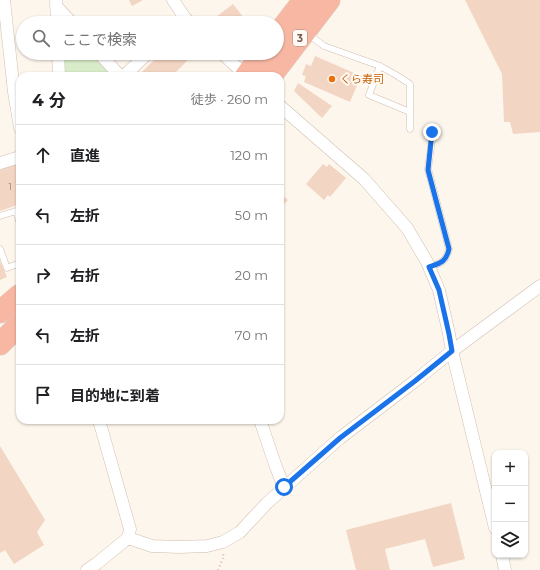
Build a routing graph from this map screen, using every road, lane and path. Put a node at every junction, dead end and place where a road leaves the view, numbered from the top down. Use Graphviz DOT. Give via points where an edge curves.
graph roads {
  1 [pos="173,0"];
  2 [pos="304,0"];
  3 [pos="329,0"];
  4 [pos="56,3"];
  5 [pos="3,8"];
  6 [pos="57,16"];
  7 [pos="66,16"];
  8 [pos="182,16"];
  9 [pos="284,26"];
  10 [pos="305,32"];
  11 [pos="284,59"];
  12 [pos="58,60"];
  13 [pos="105,60"];
  14 [pos="141,60"];
  15 [pos="229,60"];
  16 [pos="259,60"];
  17 [pos="283,60"];
  18 [pos="380,66"];
  19 [pos="59,72"];
  20 [pos="116,72"];
  21 [pos="128,72"];
  22 [pos="242,72"];
  23 [pos="249,72"];
  24 [pos="274,72"];
  25 [pos="16,104"];
  26 [pos="284,109"];
  27 [pos="410,112"];
  28 [pos="410,130"];
  29 [pos="432,132"];
  30 [pos="16,158"];
  31 [pos="0,163"];
  32 [pos="16,211"];
  33 [pos="0,216"];
  34 [pos="0,249"];
  35 [pos="16,265"];
  36 [pos="429,267"];
  37 [pos="540,286"];
  38 [pos="16,298"];
  39 [pos="0,312"];
  40 [pos="16,328"];
  41 [pos="0,344"];
  42 [pos="452,351"];
  43 [pos="100,424"];
  44 [pos="261,424"];
  45 [pos="284,487"];
  46 [pos="494,522"];
  47 [pos="128,538"];
  48 [pos="219,543"];
  49 [pos="503,558"];
  50 [pos="87,570"];
  51 [pos="218,570"];
  52 [pos="505,570"];
  1 -- 8 [label="street"];
  2 -- 9 [label="highway, 3"];
  3 -- 10 [label="highway, 3"];
  4 -- 6 [label="street"];
  4 -- 7 [label="street"];
  5 -- 25 [label="street"];
  10 -- 11 [label="highway, 3"];
  10 -- 18 [label="lane" via="324,46"];
  12 -- 19 [label="street"];
  13 -- 20 [label="street"];
  14 -- 21 [label="street"];
  15 -- 22 [label="street"];
  16 -- 23 [label="highway"];
  17 -- 24 [label="highway, 3"];
  18 -- 27 [label="lane" via="410,84"];
  18 -- 27 [label="lane" via="368,95"];
  26 -- 36 [label="street" via="364,179 407,228"];
  27 -- 28 [label="lane"];
  29 -- 36 [label="lane" via="428,170 449,249 448,256 443,262"];
  30 -- 31 [label="street"];
  32 -- 33 [label="lane"];
  34 -- 35 [label="lane" via="7,268"];
  36 -- 42 [label="street" via="439,290"];
  37 -- 42 [label="street"];
  38 -- 39 [label="highway"];
  40 -- 41 [label="highway"];
  42 -- 45 [label="street" via="340,438"];
  42 -- 46 [label="street"];
  43 -- 47 [label="street" via="130,529"];
  44 -- 45 [label="street"];
  45 -- 48 [label="street" via="240,532"];
  47 -- 48 [label="street" via="152,546 207,546"];
  47 -- 50 [label="street"];
  48 -- 51 [label="path" via="224,556"];
  49 -- 52 [label="street"];
}
